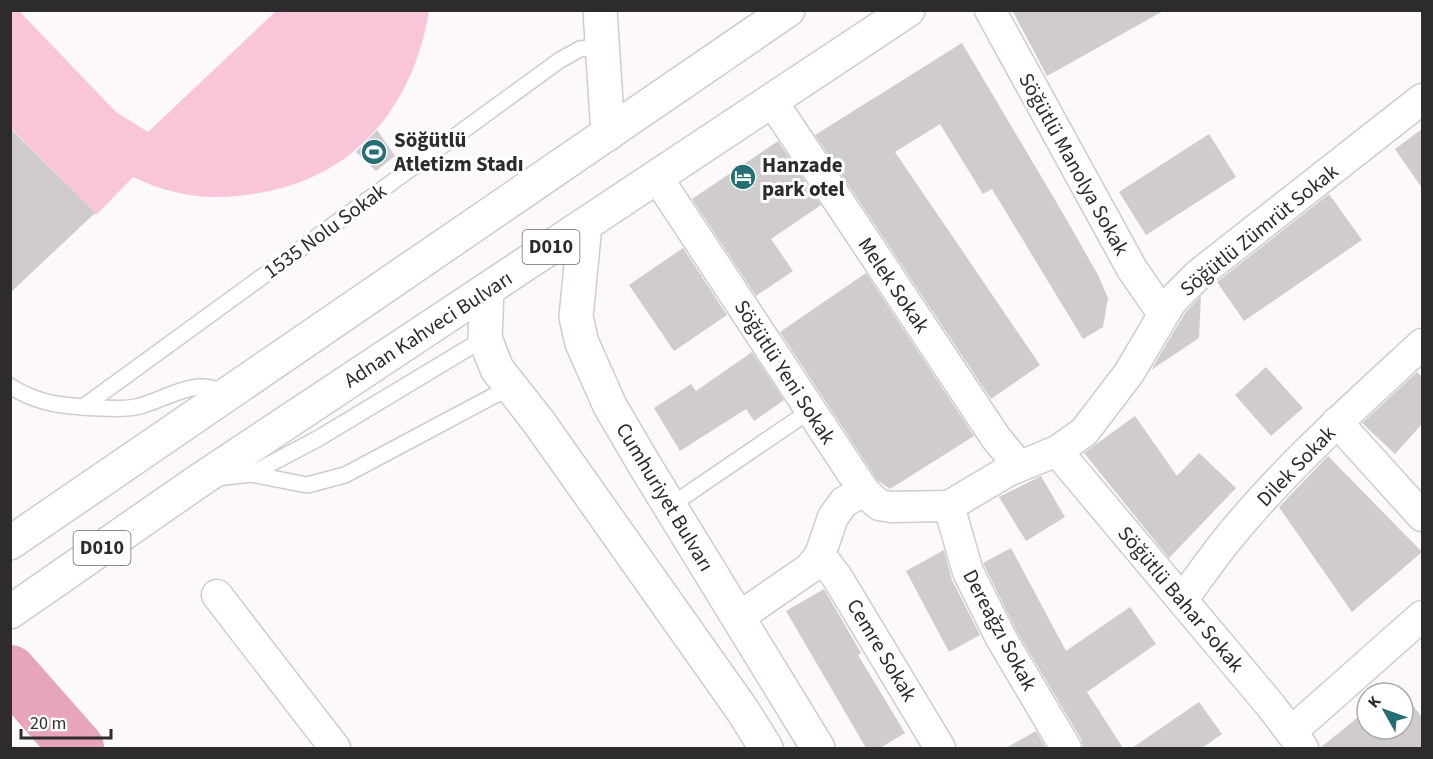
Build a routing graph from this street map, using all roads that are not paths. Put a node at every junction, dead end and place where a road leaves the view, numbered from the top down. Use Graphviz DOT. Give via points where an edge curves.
graph roads {
  1 [pos="600,10"];
  2 [pos="788,10"];
  3 [pos="908,10"];
  4 [pos="990,10"];
  5 [pos="603,46"];
  6 [pos="1422,99"];
  7 [pos="771,101"];
  8 [pos="608,134"];
  9 [pos="657,177"];
  10 [pos="585,225"];
  11 [pos="487,290"];
  12 [pos="1163,314"];
  13 [pos="485,338"];
  14 [pos="1422,344"];
  15 [pos="10,386"];
  16 [pos="512,386"];
  17 [pos="227,395"];
  18 [pos="83,407"];
  19 [pos="811,410"];
  20 [pos="1337,422"];
  21 [pos="1057,451"];
  22 [pos="1019,466"];
  23 [pos="252,474"];
  24 [pos="197,482"];
  25 [pos="864,491"];
  26 [pos="670,506"];
  27 [pos="949,506"];
  28 [pos="1422,516"];
  29 [pos="10,543"];
  30 [pos="820,555"];
  31 [pos="217,595"];
  32 [pos="1182,600"];
  33 [pos="10,612"];
  34 [pos="1422,616"];
  35 [pos="739,617"];
  36 [pos="1297,740"];
  37 [pos="335,748"];
  38 [pos="766,748"];
  39 [pos="818,748"];
  40 [pos="940,748"];
  41 [pos="1066,748"];
  1 -- 5 [label="main road"];
  2 -- 8 [label="main road, D010"];
  3 -- 7 [label="main road, Adnan Kahveci Bulvarı / D010"];
  4 -- 12 [label="street, Söğütlü Manolya Sokak" via="1132,269"];
  5 -- 8 [label="main road"];
  5 -- 18 [label="lane, 1535 Nolu Sokak" via="580,50 560,60"];
  6 -- 12 [label="street, Söğütlü Zümrüt Sokak" via="1198,274"];
  7 -- 9 [label="main road, Adnan Kahveci Bulvarı / D010"];
  7 -- 22 [label="street, Melek Sokak" via="996,438"];
  8 -- 17 [label="main road, D010"];
  9 -- 10 [label="main road, Adnan Kahveci Bulvarı / D010"];
  9 -- 19 [label="street, Söğütlü Yeni Sokak"];
  10 -- 11 [label="main road, Adnan Kahveci Bulvarı / D010"];
  10 -- 26 [label="main road, Cumhuriyet Bulvarı" via="576,317 582,343 610,406"];
  11 -- 13 [label="main road"];
  11 -- 24 [label="main road, Adnan Kahveci Bulvarı / D010"];
  12 -- 21 [label="street, Söğütlü Zümrüt Sokak" via="1108,404 1084,432"];
  13 -- 16 [label="main road" via="497,369"];
  13 -- 23 [label="lane"];
  14 -- 20 [label="street, Dilek Sokak"];
  15 -- 18 [label="lane" via="51,405"];
  16 -- 23 [label="lane" via="345,475 307,485"];
  16 -- 38 [label="main road"];
  17 -- 18 [label="lane" via="216,387 202,386 139,407"];
  17 -- 29 [label="main road, D010"];
  19 -- 25 [label="street, Söğütlü Yeni Sokak"];
  19 -- 26 [label="lane"];
  20 -- 28 [label="street"];
  20 -- 32 [label="street, Dilek Sokak" via="1227,540"];
  21 -- 22 [label="street, Söğütlü Zümrüt Sokak"];
  21 -- 32 [label="street, Söğütlü Bahar Sokak"];
  22 -- 27 [label="street, Söğütlü Zümrüt Sokak"];
  23 -- 24 [label="lane"];
  24 -- 33 [label="main road, Adnan Kahveci Bulvarı / D010"];
  25 -- 27 [label="street, Söğütlü Yeni Sokak" via="879,505"];
  25 -- 30 [label="street" via="844,502 833,517"];
  26 -- 35 [label="main road, Cumhuriyet Bulvarı"];
  27 -- 41 [label="street, Dereağzı Sokak" via="968,572 1001,638"];
  30 -- 35 [label="street" via="810,568"];
  30 -- 40 [label="street, Cemre Sokak"];
  31 -- 37 [label="street"];
  32 -- 36 [label="street, Söğütlü Bahar Sokak"];
  34 -- 36 [label="street"];
  35 -- 39 [label="main road, Cumhuriyet Bulvarı"];
}
